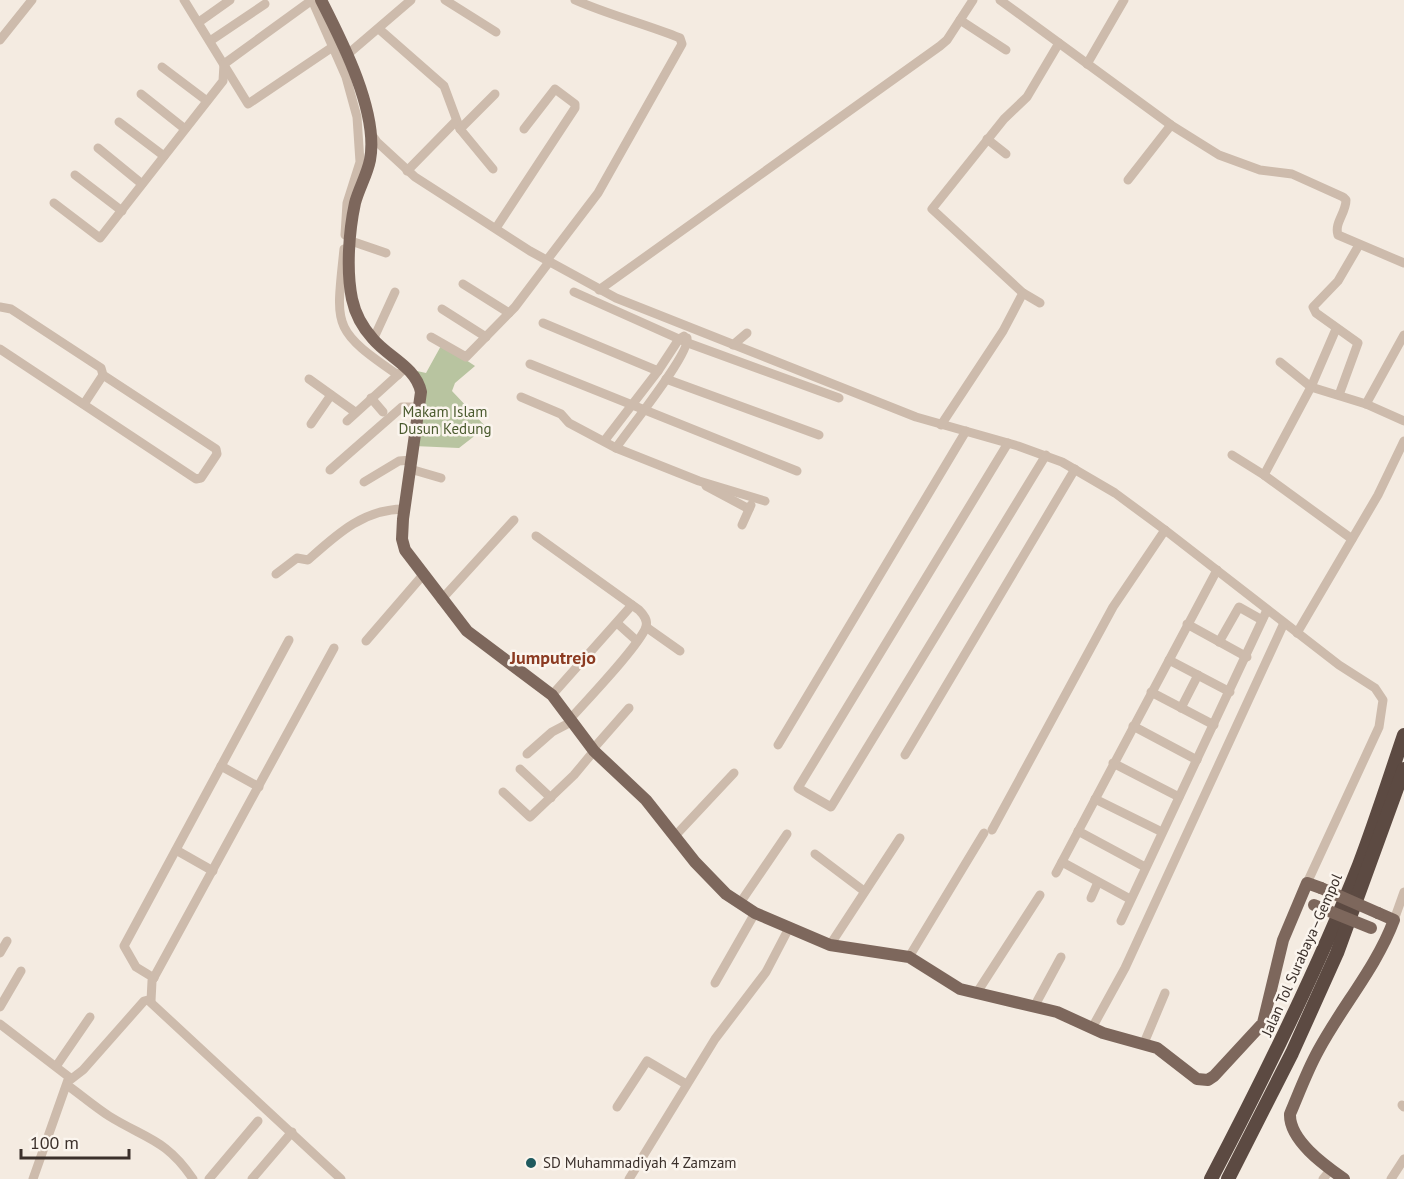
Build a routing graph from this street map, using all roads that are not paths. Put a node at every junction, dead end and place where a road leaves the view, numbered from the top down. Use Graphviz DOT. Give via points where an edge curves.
graph roads {
  1 [pos="32,0"];
  2 [pos="184,0"];
  3 [pos="230,0"];
  4 [pos="312,0"];
  5 [pos="321,0"];
  6 [pos="411,0"];
  7 [pos="445,0"];
  8 [pos="575,0"];
  9 [pos="973,0"];
  10 [pos="999,0"];
  11 [pos="1124,0"];
  12 [pos="265,4"];
  13 [pos="960,20"];
  14 [pos="199,22"];
  15 [pos="379,29"];
  16 [pos="495,32"];
  17 [pos="0,40"];
  18 [pos="210,41"];
  19 [pos="1059,43"];
  20 [pos="338,44"];
  21 [pos="1006,50"];
  22 [pos="348,54"];
  23 [pos="224,64"];
  24 [pos="1087,64"];
  25 [pos="162,67"];
  26 [pos="141,94"];
  27 [pos="495,94"];
  28 [pos="207,101"];
  29 [pos="119,122"];
  30 [pos="458,125"];
  31 [pos="1171,125"];
  32 [pos="185,129"];
  33 [pos="524,129"];
  34 [pos="369,130"];
  35 [pos="987,139"];
  36 [pos="98,148"];
  37 [pos="1006,154"];
  38 [pos="164,156"];
  39 [pos="493,169"];
  40 [pos="407,171"];
  41 [pos="75,176"];
  42 [pos="1128,180"];
  43 [pos="142,184"];
  44 [pos="357,184"];
  45 [pos="54,203"];
  46 [pos="122,211"];
  47 [pos="496,228"];
  48 [pos="351,241"];
  49 [pos="1359,246"];
  50 [pos="386,253"];
  51 [pos="548,261"];
  52 [pos="1404,263"];
  53 [pos="464,285"];
  54 [pos="599,290"];
  55 [pos="394,292"];
  56 [pos="574,292"];
  57 [pos="1023,293"];
  58 [pos="1040,303"];
  59 [pos="0,307"];
  60 [pos="442,309"];
  61 [pos="509,313"];
  62 [pos="543,323"];
  63 [pos="1336,329"];
  64 [pos="747,333"];
  65 [pos="1404,335"];
  66 [pos="685,336"];
  67 [pos="430,337"];
  68 [pos="486,337"];
  69 [pos="373,340"];
  70 [pos="733,345"];
  71 [pos="0,349"];
  72 [pos="1280,362"];
  73 [pos="530,364"];
  74 [pos="658,371"];
  75 [pos="401,372"];
  76 [pos="104,375"];
  77 [pos="309,379"];
  78 [pos="666,379"];
  79 [pos="1311,387"];
  80 [pos="332,395"];
  81 [pos="1339,395"];
  82 [pos="521,397"];
  83 [pos="839,398"];
  84 [pos="371,399"];
  85 [pos="84,404"];
  86 [pos="1365,404"];
  87 [pos="631,405"];
  88 [pos="416,406"];
  89 [pos="641,410"];
  90 [pos="356,412"];
  91 [pos="382,412"];
  92 [pos="347,421"];
  93 [pos="1404,422"];
  94 [pos="311,424"];
  95 [pos="941,425"];
  96 [pos="966,431"];
  97 [pos="819,435"];
  98 [pos="605,440"];
  99 [pos="1404,441"];
  100 [pos="1008,443"];
  101 [pos="616,447"];
  102 [pos="1046,455"];
  103 [pos="1232,455"];
  104 [pos="408,462"];
  105 [pos="1075,469"];
  106 [pos="330,470"];
  107 [pos="797,471"];
  108 [pos="1264,475"];
  109 [pos="441,478"];
  110 [pos="699,480"];
  111 [pos="364,482"];
  112 [pos="754,497"];
  113 [pos="765,501"];
  114 [pos="400,509"];
  115 [pos="749,510"];
  116 [pos="514,520"];
  117 [pos="742,525"];
  118 [pos="1165,530"];
  119 [pos="536,536"];
  120 [pos="1352,539"];
  121 [pos="1217,570"];
  122 [pos="276,574"];
  123 [pos="420,578"];
  124 [pos="441,600"];
  125 [pos="632,605"];
  126 [pos="1267,610"];
  127 [pos="1262,620"];
  128 [pos="617,623"];
  129 [pos="1284,623"];
  130 [pos="1188,624"];
  131 [pos="646,627"];
  132 [pos="1298,633"];
  133 [pos="289,640"];
  134 [pos="366,640"];
  135 [pos="636,641"];
  136 [pos="1220,642"];
  137 [pos="334,648"];
  138 [pos="680,651"];
  139 [pos="1247,657"];
  140 [pos="1169,660"];
  141 [pos="1198,675"];
  142 [pos="1151,692"];
  143 [pos="1230,692"];
  144 [pos="552,694"];
  145 [pos="629,708"];
  146 [pos="1181,708"];
  147 [pos="570,722"];
  148 [pos="1214,725"];
  149 [pos="1133,726"];
  150 [pos="1404,735"];
  151 [pos="778,745"];
  152 [pos="527,754"];
  153 [pos="591,754"];
  154 [pos="905,755"];
  155 [pos="1197,760"];
  156 [pos="1113,763"];
  157 [pos="221,766"];
  158 [pos="520,769"];
  159 [pos="1404,769"];
  160 [pos="734,773"];
  161 [pos="259,787"];
  162 [pos="503,792"];
  163 [pos="1179,797"];
  164 [pos="551,798"];
  165 [pos="1095,799"];
  166 [pos="1078,831"];
  167 [pos="1162,832"];
  168 [pos="788,834"];
  169 [pos="675,836"];
  170 [pos="900,838"];
  171 [pos="176,850"];
  172 [pos="816,854"];
  173 [pos="1062,862"];
  174 [pos="1145,867"];
  175 [pos="213,871"];
  176 [pos="1056,873"];
  177 [pos="1098,882"];
  178 [pos="1307,883"];
  179 [pos="864,891"];
  180 [pos="1404,892"];
  181 [pos="1040,895"];
  182 [pos="1090,898"];
  183 [pos="1130,899"];
  184 [pos="1300,900"];
  185 [pos="740,903"];
  186 [pos="755,913"];
  187 [pos="1394,920"];
  188 [pos="1121,921"];
  189 [pos="786,933"];
  190 [pos="1388,936"];
  191 [pos="7,941"];
  192 [pos="830,945"];
  193 [pos="0,953"];
  194 [pos="909,957"];
  195 [pos="1062,957"];
  196 [pos="21,971"];
  197 [pos="154,978"];
  198 [pos="715,983"];
  199 [pos="1165,993"];
  200 [pos="976,994"];
  201 [pos="151,1001"];
  202 [pos="0,1007"];
  203 [pos="1034,1008"];
  204 [pos="90,1017"];
  205 [pos="0,1024"];
  206 [pos="1092,1028"];
  207 [pos="1144,1043"];
  208 [pos="57,1065"];
  209 [pos="69,1083"];
  210 [pos="686,1084"];
  211 [pos="617,1107"];
  212 [pos="258,1121"];
  213 [pos="292,1132"];
  214 [pos="1404,1159"];
  215 [pos="1331,1169"];
  216 [pos="33,1179"];
  217 [pos="193,1179"];
  218 [pos="209,1179"];
  219 [pos="252,1179"];
  220 [pos="341,1179"];
  221 [pos="629,1179"];
  222 [pos="1211,1179"];
  223 [pos="1228,1179"];
  224 [pos="1323,1179"];
  225 [pos="1344,1179"];
  226 [pos="1391,1179"];
  1 -- 17 [label="street"];
  2 -- 14 [label="street"];
  3 -- 14 [label="street"];
  4 -- 20 [label="street"];
  4 -- 23 [label="street"];
  5 -- 20 [label="main road"];
  6 -- 15 [label="street"];
  7 -- 16 [label="street"];
  8 -- 51 [label="street" via="661,30 680,38 682,44 598,193"];
  9 -- 13 [label="street"];
  10 -- 19 [label="street"];
  11 -- 24 [label="street"];
  12 -- 18 [label="street"];
  13 -- 21 [label="street"];
  13 -- 54 [label="street" via="947,40 927,56"];
  14 -- 18 [label="street"];
  15 -- 22 [label="street"];
  15 -- 30 [label="street" via="444,86"];
  18 -- 23 [label="street"];
  19 -- 24 [label="street"];
  19 -- 35 [label="street" via="1027,97"];
  20 -- 22 [label="main road"];
  20 -- 23 [label="street" via="250,105"];
  20 -- 44 [label="street" via="357,117 361,158"];
  22 -- 34 [label="main road"];
  23 -- 28 [label="street" via="223,81"];
  24 -- 31 [label="street"];
  25 -- 28 [label="street"];
  26 -- 32 [label="street"];
  27 -- 30 [label="street"];
  28 -- 32 [label="street"];
  29 -- 38 [label="street"];
  30 -- 39 [label="street"];
  30 -- 40 [label="street"];
  31 -- 42 [label="street"];
  31 -- 49 [label="street" via="1237,164 1292,174 1343,197 1346,207 1336,232 1340,238"];
  32 -- 38 [label="street"];
  33 -- 47 [label="street" via="555,89 576,106"];
  34 -- 40 [label="street"];
  34 -- 44 [label="main road" via="369,160"];
  35 -- 37 [label="street"];
  35 -- 57 [label="street" via="932,209"];
  36 -- 43 [label="street"];
  38 -- 43 [label="street"];
  40 -- 47 [label="street"];
  41 -- 46 [label="street"];
  43 -- 46 [label="street"];
  44 -- 48 [label="main road"];
  44 -- 75 [label="street" via="347,203 340,318 355,345"];
  45 -- 46 [label="street" via="100,238"];
  47 -- 51 [label="street"];
  48 -- 50 [label="street"];
  48 -- 69 [label="main road" via="351,296"];
  49 -- 52 [label="street"];
  49 -- 63 [label="street" via="1338,281 1313,307"];
  51 -- 54 [label="street"];
  51 -- 61 [label="street"];
  53 -- 61 [label="street"];
  54 -- 66 [label="street"];
  55 -- 69 [label="street"];
  56 -- 66 [label="street"];
  57 -- 58 [label="street"];
  57 -- 95 [label="street" via="1003,331"];
  59 -- 76 [label="street" via="11,309 39,327 101,368"];
  60 -- 68 [label="street"];
  61 -- 68 [label="street"];
  62 -- 74 [label="street"];
  63 -- 79 [label="street"];
  63 -- 81 [label="street" via="1359,345"];
  64 -- 70 [label="street"];
  65 -- 86 [label="street"];
  66 -- 70 [label="street"];
  66 -- 74 [label="street"];
  66 -- 78 [label="street"];
  66 -- 83 [label="street"];
  67 -- 68 [label="street" via="466,357"];
  69 -- 75 [label="main road"];
  70 -- 95 [label="street"];
  71 -- 85 [label="street"];
  72 -- 79 [label="street"];
  73 -- 87 [label="street"];
  74 -- 87 [label="street"];
  75 -- 84 [label="street"];
  75 -- 88 [label="main road" via="418,382"];
  76 -- 85 [label="street"];
  76 -- 85 [label="street" via="216,449 217,454 201,478 196,479"];
  77 -- 80 [label="street"];
  78 -- 89 [label="street"];
  78 -- 97 [label="street"];
  79 -- 81 [label="street"];
  79 -- 108 [label="street"];
  80 -- 90 [label="street"];
  80 -- 94 [label="street"];
  81 -- 86 [label="street"];
  82 -- 98 [label="street" via="561,414 569,423"];
  84 -- 90 [label="street"];
  84 -- 91 [label="street"];
  86 -- 93 [label="street"];
  87 -- 89 [label="street"];
  87 -- 98 [label="street"];
  88 -- 104 [label="main road"];
  88 -- 106 [label="street" via="402,407"];
  89 -- 101 [label="street"];
  89 -- 107 [label="street"];
  90 -- 92 [label="street"];
  95 -- 96 [label="street"];
  96 -- 100 [label="street"];
  96 -- 151 [label="street"];
  98 -- 101 [label="street"];
  99 -- 120 [label="street"];
  100 -- 102 [label="street"];
  100 -- 102 [label="street" via="798,788 831,807"];
  101 -- 110 [label="street"];
  102 -- 105 [label="street"];
  103 -- 108 [label="street"];
  104 -- 109 [label="street"];
  104 -- 111 [label="street"];
  104 -- 114 [label="main road"];
  105 -- 118 [label="street"];
  105 -- 154 [label="street"];
  108 -- 120 [label="street"];
  110 -- 112 [label="street"];
  110 -- 115 [label="street"];
  112 -- 113 [label="street"];
  112 -- 115 [label="street"];
  114 -- 122 [label="street" via="367,515 341,531 308,560 297,558"];
  114 -- 123 [label="main road" via="403,545"];
  115 -- 117 [label="street"];
  116 -- 124 [label="street"];
  118 -- 121 [label="street"];
  118 -- 194 [label="street" via="1113,607 988,832"];
  119 -- 125 [label="street"];
  120 -- 132 [label="street"];
  121 -- 126 [label="street"];
  121 -- 130 [label="street"];
  123 -- 124 [label="main road"];
  123 -- 134 [label="street"];
  124 -- 144 [label="main road" via="467,631"];
  125 -- 128 [label="street"];
  125 -- 131 [label="street" via="644,616"];
  126 -- 127 [label="street"];
  126 -- 129 [label="street"];
  127 -- 136 [label="street" via="1239,607"];
  127 -- 139 [label="street"];
  128 -- 135 [label="street"];
  128 -- 144 [label="street"];
  129 -- 132 [label="street"];
  129 -- 206 [label="street" via="1129,958"];
  130 -- 136 [label="street"];
  130 -- 140 [label="street"];
  131 -- 135 [label="street"];
  131 -- 138 [label="street"];
  132 -- 178 [label="street" via="1375,688 1384,709 1368,754"];
  133 -- 157 [label="street"];
  135 -- 147 [label="street"];
  136 -- 139 [label="street"];
  137 -- 161 [label="street"];
  139 -- 143 [label="street"];
  140 -- 141 [label="street"];
  140 -- 142 [label="street"];
  141 -- 143 [label="street"];
  141 -- 146 [label="street"];
  142 -- 146 [label="street"];
  142 -- 149 [label="street"];
  143 -- 148 [label="street"];
  144 -- 147 [label="main road"];
  145 -- 153 [label="street"];
  146 -- 148 [label="street"];
  147 -- 152 [label="street"];
  147 -- 153 [label="main road"];
  148 -- 155 [label="street"];
  149 -- 155 [label="street"];
  149 -- 156 [label="street"];
  150 -- 222 [label="highway, Jalan Tol Surabaya–Gempol" via="1359,863 1319,958 1279,1048"];
  153 -- 164 [label="street"];
  153 -- 169 [label="main road" via="646,800"];
  155 -- 163 [label="street"];
  156 -- 163 [label="street"];
  156 -- 165 [label="street"];
  157 -- 161 [label="street"];
  157 -- 171 [label="street"];
  158 -- 164 [label="street"];
  159 -- 223 [label="highway, Jalan Tol Surabaya–Gempol" via="1337,953"];
  160 -- 169 [label="street"];
  161 -- 175 [label="street"];
  162 -- 164 [label="street" via="529,818"];
  163 -- 167 [label="street"];
  165 -- 166 [label="street"];
  165 -- 167 [label="street"];
  166 -- 173 [label="street"];
  166 -- 174 [label="street"];
  167 -- 174 [label="street"];
  168 -- 185 [label="street"];
  169 -- 185 [label="main road" via="712,882"];
  170 -- 179 [label="street"];
  171 -- 175 [label="street"];
  171 -- 197 [label="street" via="124,946 136,967"];
  172 -- 179 [label="street"];
  173 -- 176 [label="street"];
  173 -- 177 [label="street"];
  174 -- 183 [label="street"];
  175 -- 197 [label="street"];
  177 -- 182 [label="street"];
  177 -- 183 [label="street"];
  178 -- 184 [label="main road"];
  178 -- 187 [label="main road, bridge"];
  179 -- 192 [label="street"];
  180 -- 187 [label="street"];
  181 -- 200 [label="street"];
  183 -- 188 [label="street"];
  184 -- 190 [label="main road, bridge"];
  184 -- 207 [label="main road" via="1282,940 1263,1023 1214,1076 1197,1079 1157,1048"];
  185 -- 186 [label="main road"];
  186 -- 189 [label="main road"];
  186 -- 198 [label="street"];
  187 -- 190 [label="main road"];
  189 -- 192 [label="main road"];
  189 -- 210 [label="street" via="759,982"];
  190 -- 215 [label="main road" via="1318,1050 1290,1114 1295,1134"];
  191 -- 193 [label="street"];
  192 -- 194 [label="main road"];
  194 -- 200 [label="main road" via="960,989"];
  195 -- 203 [label="street"];
  196 -- 202 [label="street"];
  197 -- 201 [label="street"];
  199 -- 207 [label="street"];
  200 -- 203 [label="main road"];
  201 -- 209 [label="street" via="144,1001"];
  201 -- 213 [label="street"];
  203 -- 206 [label="main road" via="1057,1012"];
  204 -- 208 [label="street"];
  205 -- 208 [label="street"];
  206 -- 207 [label="main road"];
  208 -- 209 [label="street" via="67,1072"];
  209 -- 216 [label="street"];
  209 -- 217 [label="street" via="108,1115 165,1146"];
  210 -- 211 [label="street" via="647,1061"];
  210 -- 221 [label="street"];
  212 -- 218 [label="street"];
  213 -- 219 [label="street"];
  213 -- 220 [label="street"];
  214 -- 226 [label="street"];
  215 -- 224 [label="street"];
  215 -- 225 [label="main road"];
}
